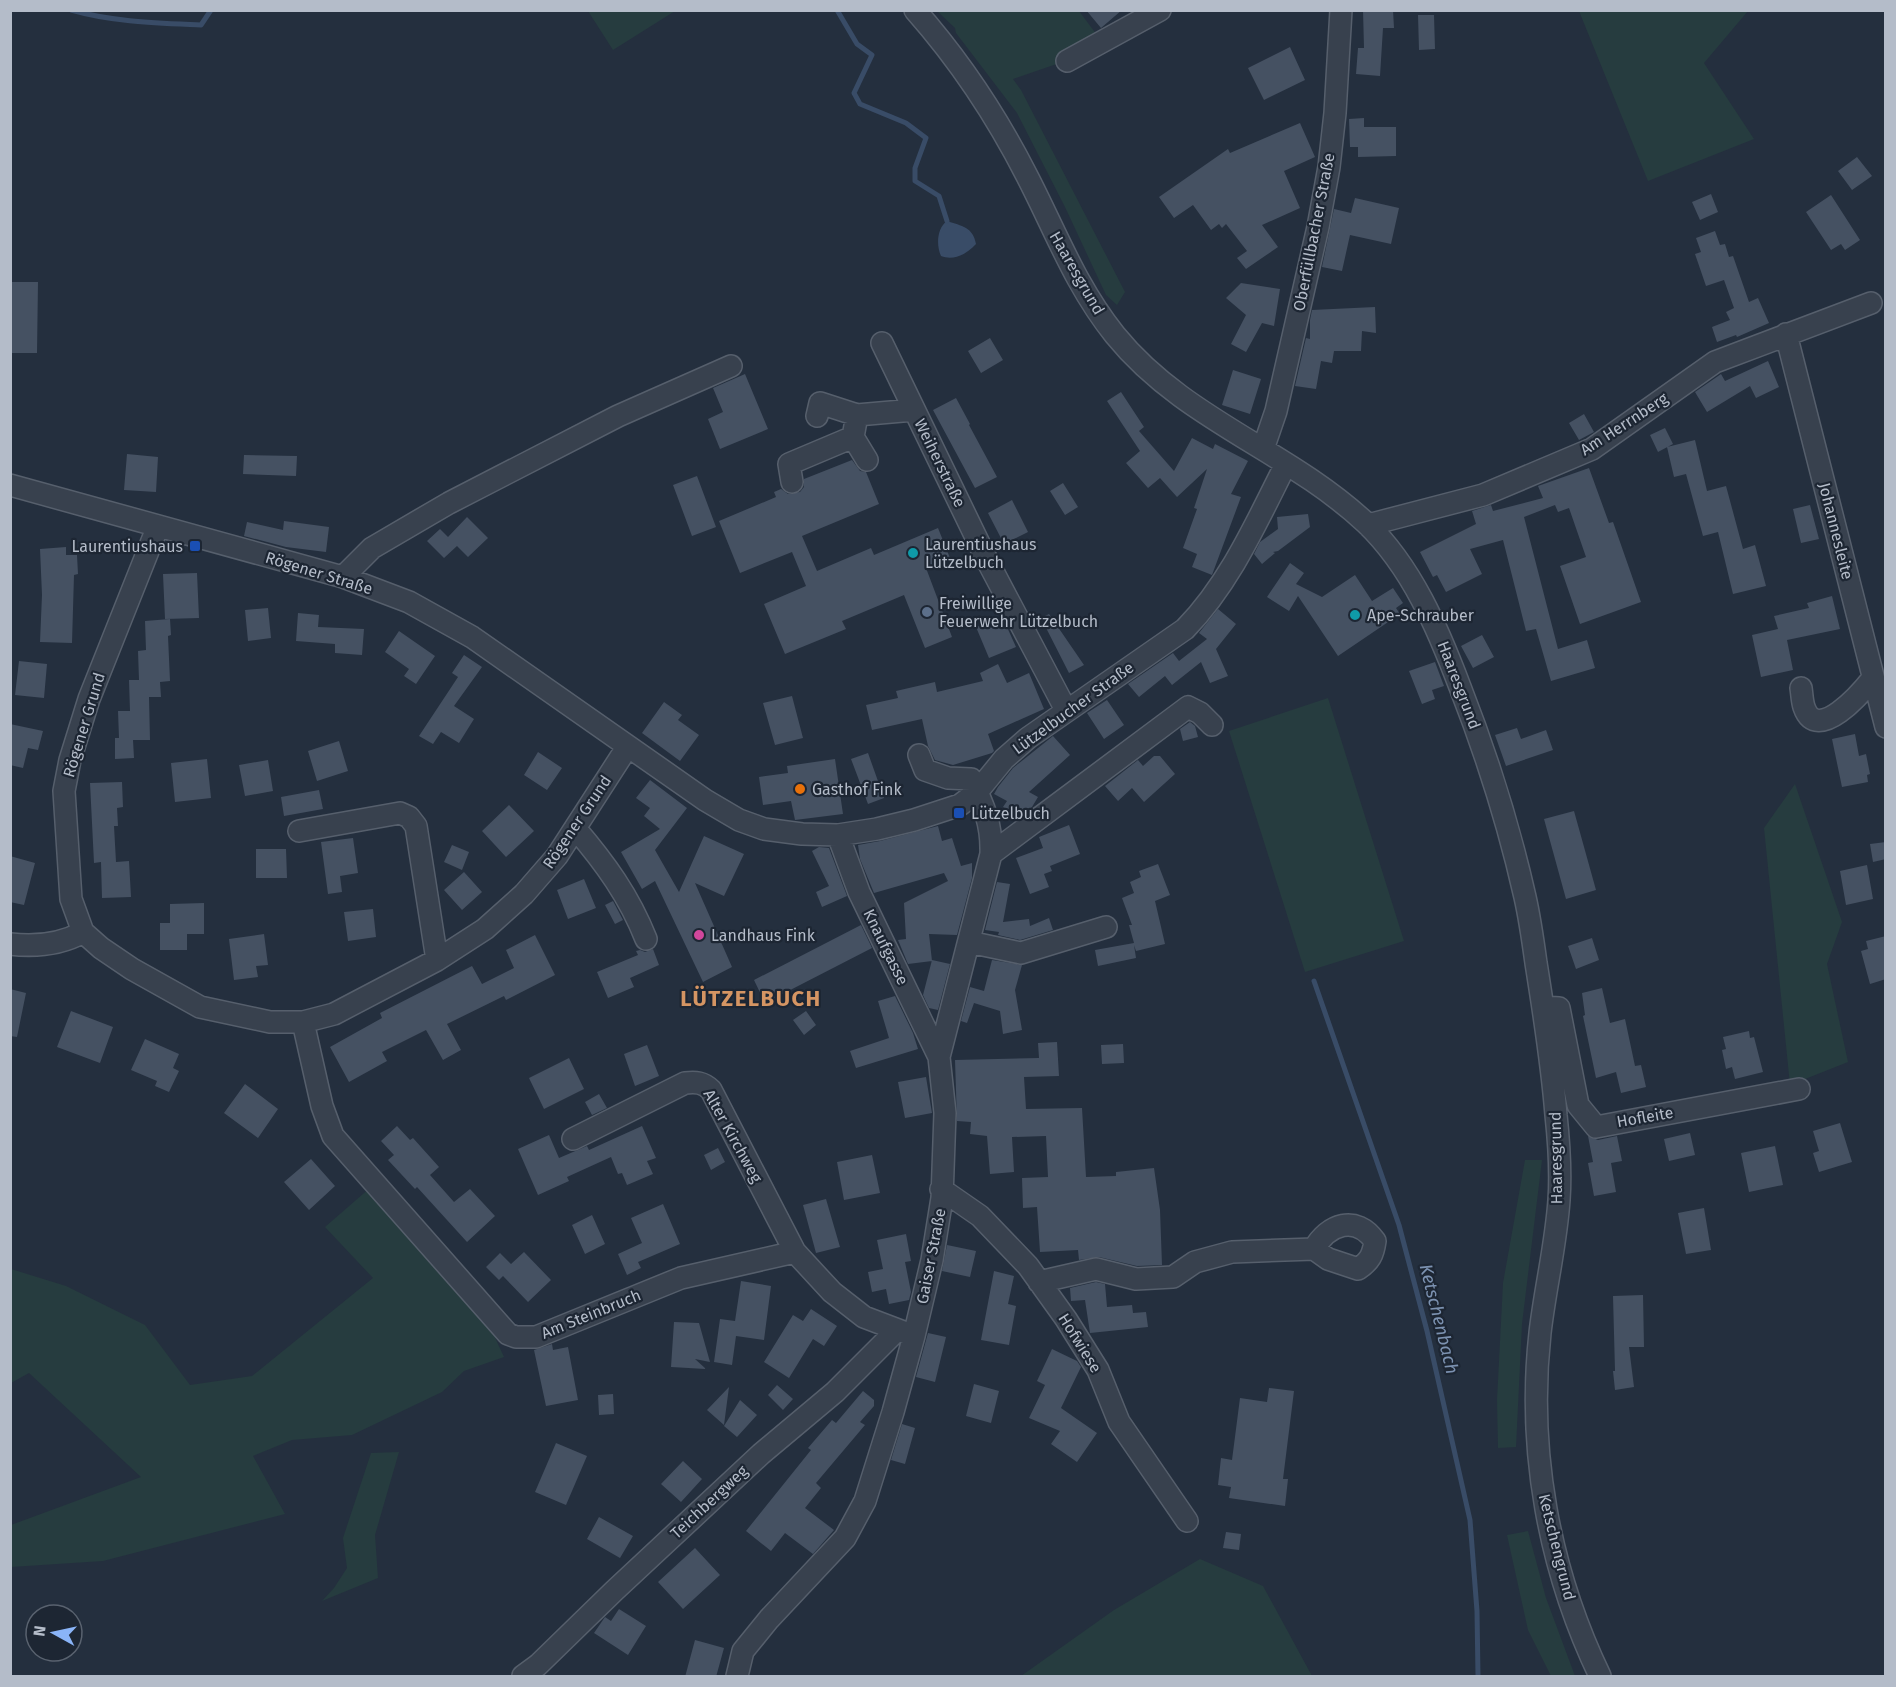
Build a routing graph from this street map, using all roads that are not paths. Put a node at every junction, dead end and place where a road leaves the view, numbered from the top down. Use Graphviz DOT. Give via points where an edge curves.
graph roads {
  1 [pos="915,10"];
  2 [pos="1160,10"];
  3 [pos="1341,10"];
  4 [pos="1067,61"];
  5 [pos="1871,303"];
  6 [pos="1786,334"];
  7 [pos="882,343"];
  8 [pos="731,366"];
  9 [pos="914,410"];
  10 [pos="857,415"];
  11 [pos="817,416"];
  12 [pos="853,437"];
  13 [pos="1263,449"];
  14 [pos="867,460"];
  15 [pos="1286,465"];
  16 [pos="792,483"];
  17 [pos="10,485"];
  18 [pos="1368,525"];
  19 [pos="158,526"];
  20 [pos="343,576"];
  21 [pos="1873,678"];
  22 [pos="1801,688"];
  23 [pos="1066,711"];
  24 [pos="1212,725"];
  25 [pos="1886,727"];
  26 [pos="628,746"];
  27 [pos="919,755"];
  28 [pos="977,792"];
  29 [pos="575,828"];
  30 [pos="299,831"];
  31 [pos="838,835"];
  32 [pos="991,854"];
  33 [pos="1106,927"];
  34 [pos="83,932"];
  35 [pos="646,939"];
  36 [pos="969,942"];
  37 [pos="10,945"];
  38 [pos="437,960"];
  39 [pos="1543,1006"];
  40 [pos="303,1022"];
  41 [pos="939,1057"];
  42 [pos="1799,1089"];
  43 [pos="573,1138"];
  44 [pos="941,1189"];
  45 [pos="1314,1249"];
  46 [pos="795,1252"];
  47 [pos="1039,1282"];
  48 [pos="906,1333"];
  49 [pos="1537,1376"];
  50 [pos="1187,1521"];
  51 [pos="523,1677"];
  52 [pos="737,1677"];
  53 [pos="1600,1677"];
  1 -- 13 [label="street, Haaresgrund" via="1000,126 1086,295 1117,337 1188,403"];
  2 -- 4 [label="street"];
  3 -- 13 [label="street, Oberfüllbacher Straße" via="1329,167 1276,411"];
  5 -- 6 [label="street, Am Herrnberg"];
  6 -- 18 [label="street, Am Herrnberg" via="1715,362 1592,449 1483,495"];
  6 -- 21 [label="street, Johannesleite"];
  7 -- 9 [label="street, Weiherstraße"];
  8 -- 20 [label="street" via="618,416 449,503 372,548"];
  9 -- 10 [label="street"];
  9 -- 23 [label="street, Weiherstraße"];
  10 -- 11 [label="street" via="820,403"];
  10 -- 12 [label="street"];
  12 -- 14 [label="street"];
  12 -- 16 [label="street" via="789,464"];
  13 -- 15 [label="street, Haaresgrund"];
  15 -- 18 [label="street, Haaresgrund"];
  15 -- 23 [label="street, Lützelbucher Straße" via="1233,565 1197,616 1185,629"];
  17 -- 19 [label="street, Rögener Straße"];
  18 -- 39 [label="street, Haaresgrund" via="1424,602 1476,726 1527,902"];
  19 -- 20 [label="street, Rögener Straße"];
  19 -- 34 [label="street, Rögener Grund" via="69,759 64,791 71,899"];
  20 -- 26 [label="street, Rögener Straße" via="409,602 472,637"];
  21 -- 22 [label="street" via="1852,702 1818,721 1804,708"];
  21 -- 25 [label="street, Johannesleite"];
  23 -- 28 [label="street, Lützelbucher Straße" via="1004,759"];
  24 -- 32 [label="street" via="1188,707"];
  26 -- 29 [label="street, Rögener Grund"];
  26 -- 31 [label="street, Lützelbucher Straße" via="739,820 764,829"];
  27 -- 28 [label="street" via="925,770 948,778 971,779"];
  28 -- 31 [label="street, Lützelbucher Straße" via="960,805 914,820"];
  28 -- 32 [label="street, Gaiser Straße" via="987,813"];
  29 -- 35 [label="street" via="622,889"];
  29 -- 38 [label="street, Rögener Grund" via="524,894 485,929"];
  30 -- 38 [label="street" via="400,813 410,817 416,826"];
  31 -- 41 [label="street, Knaufgasse" via="859,892"];
  32 -- 36 [label="street, Gaiser Straße"];
  33 -- 36 [label="street" via="1021,953"];
  34 -- 37 [label="street" via="37,947"];
  34 -- 40 [label="street, Rögener Grund" via="132,969 200,1006 270,1022"];
  36 -- 41 [label="street, Gaiser Straße"];
  38 -- 40 [label="street, Rögener Grund" via="334,1014"];
  39 -- 42 [label="street, Hofleite" via="1559,1008 1578,1105 1596,1127"];
  39 -- 49 [label="street, Haaresgrund" via="1556,1115 1559,1203"];
  40 -- 46 [label="street, Am Steinbruch" via="322,1106 333,1136 508,1334 544,1335 681,1278"];
  41 -- 44 [label="street, Gaiser Straße" via="945,1113"];
  43 -- 46 [label="street, Alter Kirchweg" via="685,1083 706,1085"];
  44 -- 47 [label="street, Hofwiese" via="980,1216"];
  44 -- 48 [label="street, Gaiser Straße" via="932,1260"];
  45 -- 47 [label="street" via="1232,1252 1195,1262 1173,1277 1136,1279 1096,1269"];
  46 -- 48 [label="street" via="832,1292 864,1317"];
  47 -- 50 [label="street, Hofwiese" via="1098,1370 1119,1422"];
  48 -- 51 [label="street, Teichbergweg" via="761,1454"];
  48 -- 52 [label="street, Gaiser Straße" via="865,1501 845,1538 743,1651"];
  49 -- 53 [label="street, Ketschengrund" via="1538,1456 1546,1515 1567,1593"];
}
